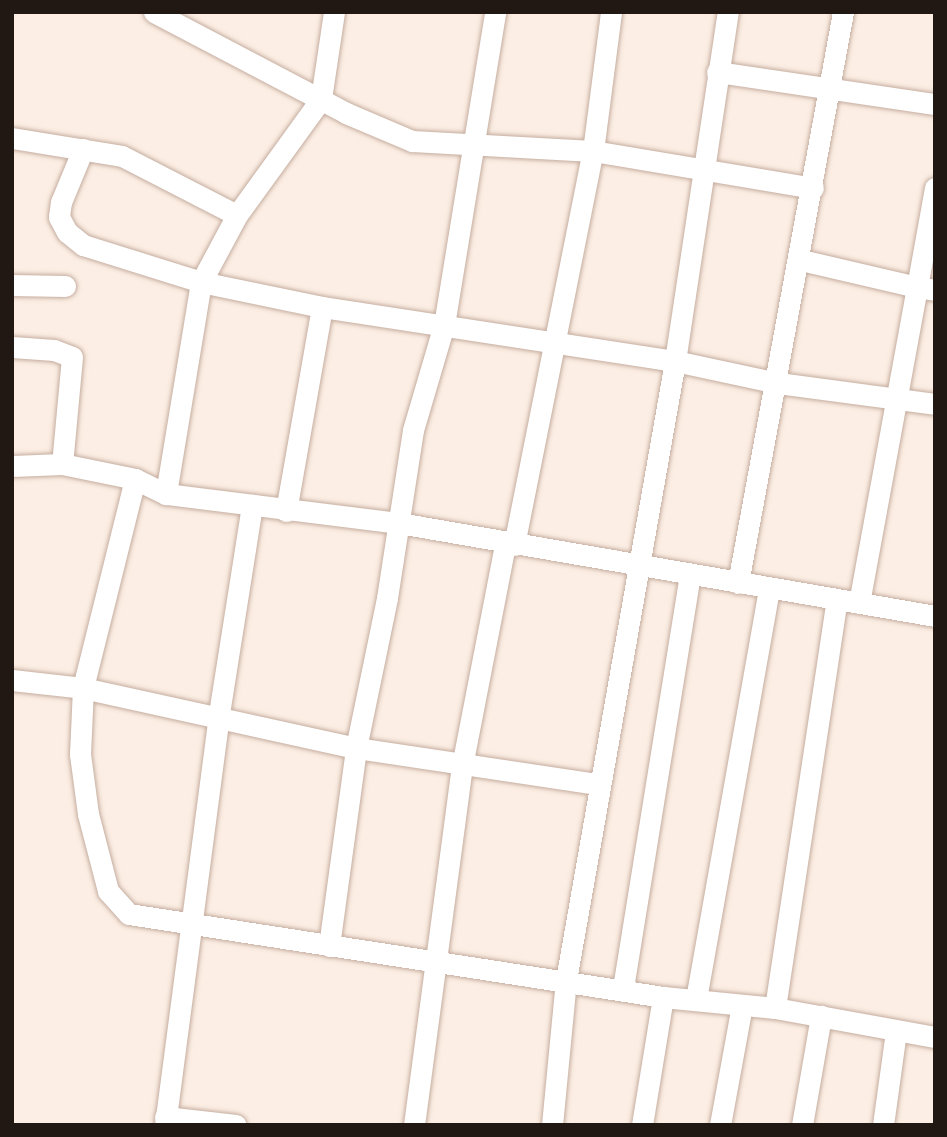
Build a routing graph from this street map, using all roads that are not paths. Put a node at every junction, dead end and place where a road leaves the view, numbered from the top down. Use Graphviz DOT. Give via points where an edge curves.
graph roads {
  1 [pos="154,12"];
  2 [pos="334,12"];
  3 [pos="495,12"];
  4 [pos="611,12"];
  5 [pos="728,12"];
  6 [pos="843,12"];
  7 [pos="718,72"];
  8 [pos="828,89"];
  9 [pos="321,99"];
  10 [pos="935,104"];
  11 [pos="12,138"];
  12 [pos="476,144"];
  13 [pos="83,149"];
  14 [pos="593,151"];
  15 [pos="703,173"];
  16 [pos="813,188"];
  17 [pos="935,188"];
  18 [pos="237,215"];
  19 [pos="801,260"];
  20 [pos="201,282"];
  21 [pos="12,285"];
  22 [pos="65,286"];
  23 [pos="926,289"];
  24 [pos="322,307"];
  25 [pos="444,325"];
  26 [pos="553,343"];
  27 [pos="12,347"];
  28 [pos="675,361"];
  29 [pos="778,383"];
  30 [pos="900,397"];
  31 [pos="935,404"];
  32 [pos="62,464"];
  33 [pos="12,466"];
  34 [pos="135,479"];
  35 [pos="166,494"];
  36 [pos="252,505"];
  37 [pos="286,511"];
  38 [pos="399,523"];
  39 [pos="510,545"];
  40 [pos="638,564"];
  41 [pos="690,574"];
  42 [pos="738,583"];
  43 [pos="769,590"];
  44 [pos="837,600"];
  45 [pos="859,603"];
  46 [pos="935,616"];
  47 [pos="12,680"];
  48 [pos="83,688"];
  49 [pos="218,719"];
  50 [pos="356,748"];
  51 [pos="462,766"];
  52 [pos="597,784"];
  53 [pos="191,926"];
  54 [pos="329,946"];
  55 [pos="435,962"];
  56 [pos="566,980"];
  57 [pos="623,988"];
  58 [pos="663,997"];
  59 [pos="696,999"];
  60 [pos="742,1004"];
  61 [pos="775,1008"];
  62 [pos="821,1016"];
  63 [pos="896,1031"];
  64 [pos="935,1037"];
  65 [pos="165,1121"];
  66 [pos="236,1125"];
  67 [pos="414,1125"];
  68 [pos="552,1125"];
  69 [pos="642,1125"];
  70 [pos="720,1125"];
  71 [pos="802,1125"];
  72 [pos="883,1125"];
  1 -- 9 [label="street"];
  2 -- 9 [label="street"];
  3 -- 12 [label="street"];
  4 -- 14 [label="street"];
  5 -- 7 [label="street"];
  6 -- 8 [label="street"];
  7 -- 8 [label="street"];
  7 -- 15 [label="street"];
  8 -- 10 [label="street"];
  8 -- 16 [label="street"];
  9 -- 12 [label="street" via="412,141"];
  9 -- 18 [label="street"];
  11 -- 13 [label="street"];
  12 -- 14 [label="street"];
  12 -- 25 [label="street"];
  13 -- 18 [label="street" via="122,156"];
  13 -- 20 [label="street" via="61,202 59,217 67,232 83,245"];
  14 -- 15 [label="street"];
  14 -- 26 [label="street"];
  15 -- 16 [label="street"];
  15 -- 28 [label="street"];
  16 -- 19 [label="street"];
  17 -- 23 [label="street"];
  18 -- 20 [label="street"];
  19 -- 23 [label="street"];
  19 -- 29 [label="street"];
  20 -- 24 [label="street"];
  20 -- 35 [label="street"];
  21 -- 22 [label="street"];
  23 -- 30 [label="street"];
  24 -- 25 [label="street"];
  24 -- 37 [label="street"];
  25 -- 26 [label="street"];
  25 -- 38 [label="street" via="413,430"];
  26 -- 28 [label="street"];
  26 -- 39 [label="street"];
  27 -- 32 [label="street" via="54,350 72,357"];
  28 -- 29 [label="street"];
  28 -- 40 [label="street"];
  29 -- 30 [label="street"];
  29 -- 42 [label="street"];
  30 -- 31 [label="street"];
  30 -- 45 [label="street"];
  32 -- 33 [label="street"];
  32 -- 34 [label="street"];
  34 -- 35 [label="street"];
  34 -- 48 [label="street"];
  35 -- 36 [label="street"];
  36 -- 37 [label="street"];
  36 -- 49 [label="street"];
  37 -- 38 [label="street"];
  38 -- 39 [label="street"];
  38 -- 50 [label="street"];
  39 -- 40 [label="street"];
  39 -- 51 [label="street"];
  40 -- 41 [label="street"];
  40 -- 52 [label="street"];
  41 -- 42 [label="street"];
  41 -- 57 [label="street"];
  42 -- 43 [label="street"];
  43 -- 44 [label="street"];
  43 -- 59 [label="street"];
  44 -- 45 [label="street"];
  44 -- 61 [label="street"];
  45 -- 46 [label="street"];
  47 -- 48 [label="street"];
  48 -- 49 [label="street"];
  48 -- 53 [label="street" via="80,754 88,814 108,891 129,914"];
  49 -- 50 [label="street"];
  49 -- 53 [label="street"];
  50 -- 51 [label="street"];
  50 -- 54 [label="street"];
  51 -- 52 [label="street"];
  51 -- 55 [label="street"];
  52 -- 56 [label="street"];
  53 -- 54 [label="street"];
  53 -- 65 [label="street"];
  54 -- 55 [label="street"];
  55 -- 56 [label="street"];
  55 -- 67 [label="street"];
  56 -- 57 [label="street"];
  56 -- 68 [label="street"];
  57 -- 58 [label="street"];
  58 -- 59 [label="street"];
  58 -- 69 [label="street"];
  59 -- 60 [label="street"];
  60 -- 61 [label="street"];
  60 -- 70 [label="street"];
  61 -- 62 [label="street"];
  62 -- 63 [label="street"];
  62 -- 71 [label="street"];
  63 -- 64 [label="street"];
  63 -- 72 [label="street"];
  65 -- 66 [label="street"];
}
